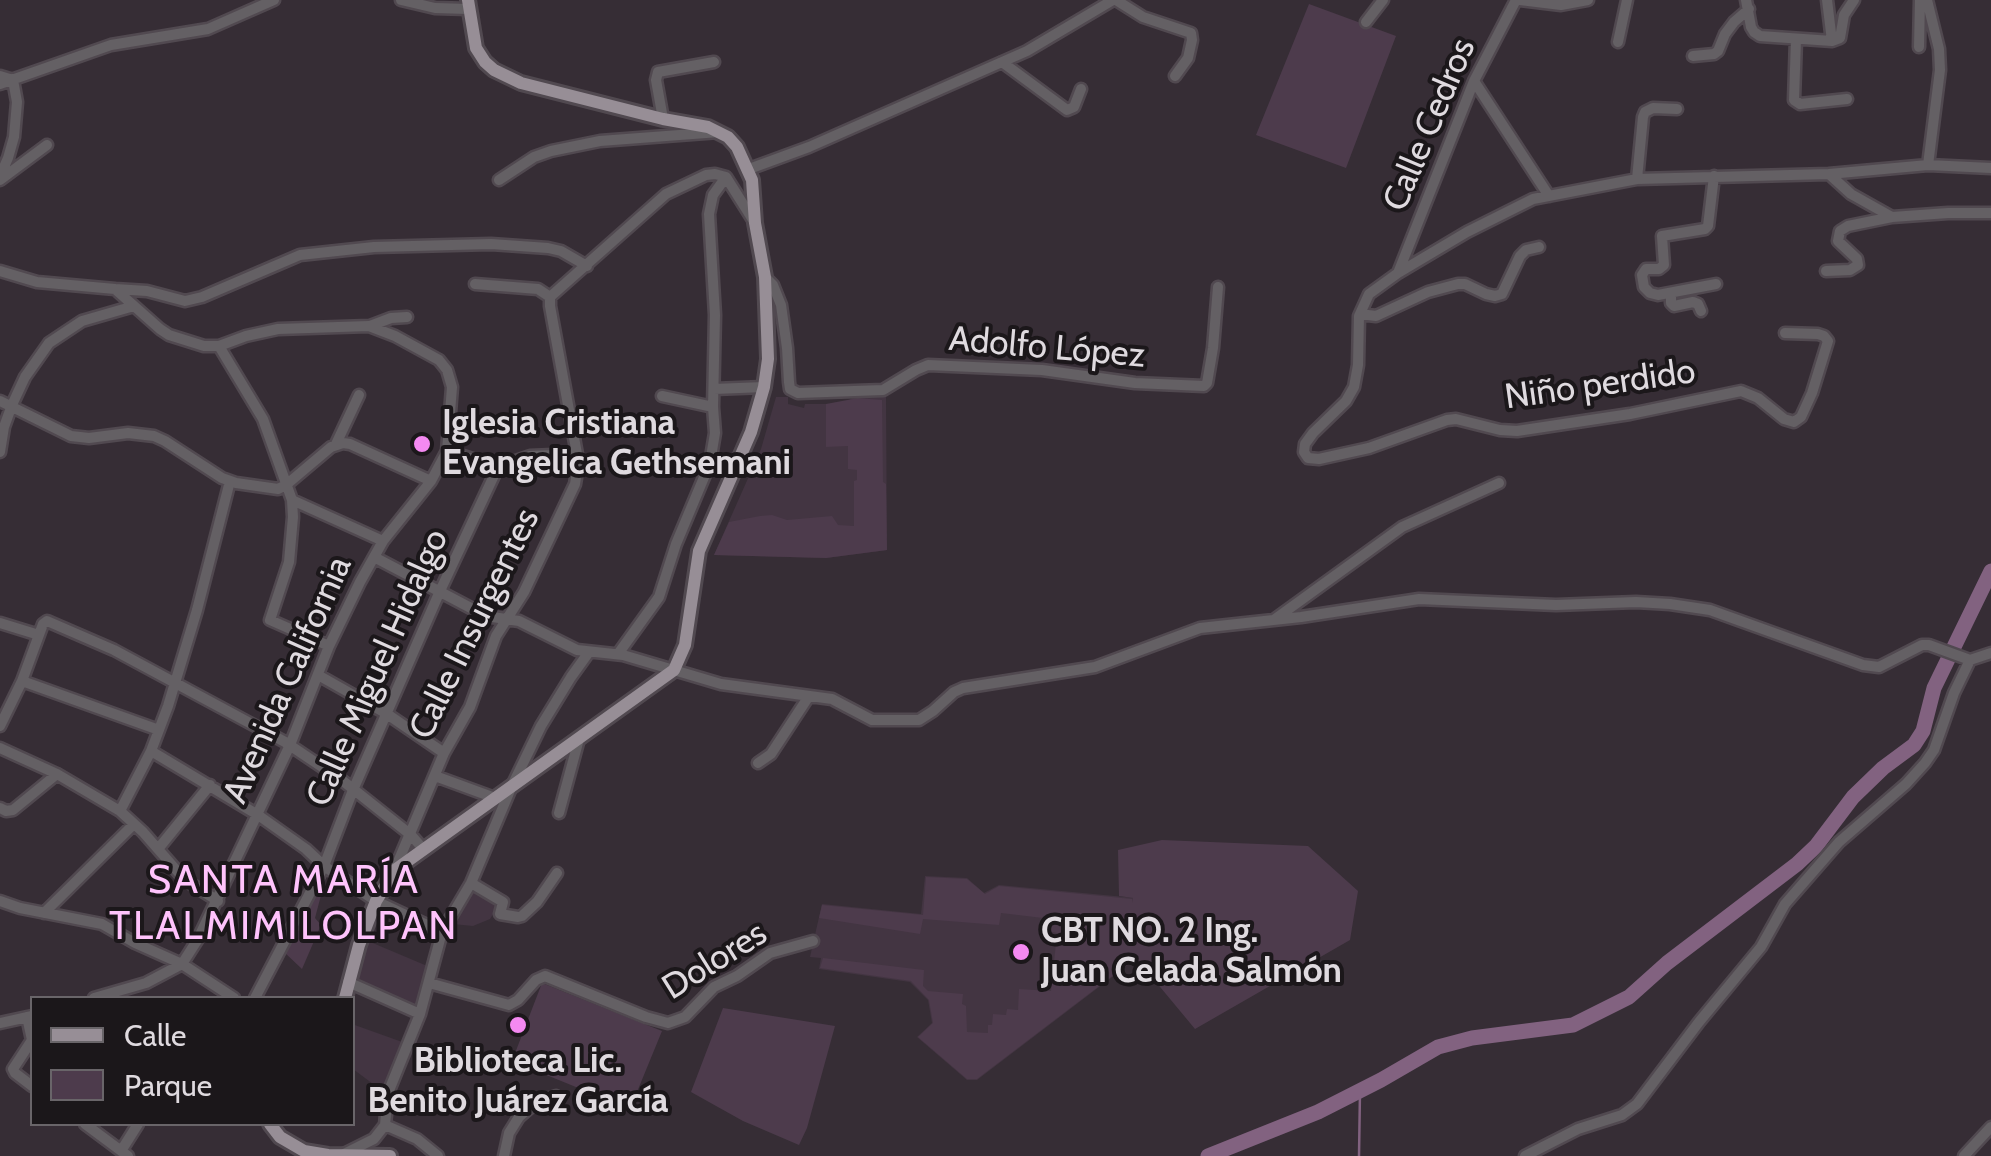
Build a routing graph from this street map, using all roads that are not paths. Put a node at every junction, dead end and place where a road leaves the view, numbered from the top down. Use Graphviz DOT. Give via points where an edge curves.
graph roads {
  1 [pos="274,0"];
  2 [pos="401,0"];
  3 [pos="1115,0"];
  4 [pos="1383,0"];
  5 [pos="1518,0"];
  6 [pos="1588,0"];
  7 [pos="1627,0"];
  8 [pos="1827,0"];
  9 [pos="1854,0"];
  10 [pos="1924,0"];
  11 [pos="468,4"];
  12 [pos="1748,5"];
  13 [pos="1366,22"];
  14 [pos="1796,39"];
  15 [pos="1836,40"];
  16 [pos="1618,42"];
  17 [pos="1919,47"];
  18 [pos="1693,56"];
  19 [pos="714,62"];
  20 [pos="1002,62"];
  21 [pos="0,76"];
  22 [pos="1175,76"];
  23 [pos="12,80"];
  24 [pos="1474,81"];
  25 [pos="0,84"];
  26 [pos="1081,88"];
  27 [pos="1847,100"];
  28 [pos="1677,109"];
  29 [pos="662,119"];
  30 [pos="720,132"];
  31 [pos="47,144"];
  32 [pos="1928,165"];
  33 [pos="1991,168"];
  34 [pos="749,169"];
  35 [pos="1829,174"];
  36 [pos="1714,176"];
  37 [pos="726,177"];
  38 [pos="0,178"];
  39 [pos="1637,179"];
  40 [pos="499,180"];
  41 [pos="1548,196"];
  42 [pos="1991,213"];
  43 [pos="1892,216"];
  44 [pos="755,223"];
  45 [pos="1539,247"];
  46 [pos="587,266"];
  47 [pos="1826,270"];
  48 [pos="0,271"];
  49 [pos="1398,273"];
  50 [pos="765,277"];
  51 [pos="476,284"];
  52 [pos="1716,284"];
  53 [pos="1218,287"];
  54 [pos="116,289"];
  55 [pos="1671,293"];
  56 [pos="550,297"];
  57 [pos="134,306"];
  58 [pos="1701,310"];
  59 [pos="1360,314"];
  60 [pos="408,316"];
  61 [pos="369,326"];
  62 [pos="1786,332"];
  63 [pos="219,346"];
  64 [pos="764,387"];
  65 [pos="714,389"];
  66 [pos="359,395"];
  67 [pos="662,396"];
  68 [pos="6,403"];
  69 [pos="713,406"];
  70 [pos="336,444"];
  71 [pos="447,451"];
  72 [pos="0,452"];
  73 [pos="577,454"];
  74 [pos="498,467"];
  75 [pos="230,481"];
  76 [pos="431,481"];
  77 [pos="1499,483"];
  78 [pos="286,485"];
  79 [pos="292,500"];
  80 [pos="382,541"];
  81 [pos="374,557"];
  82 [pos="440,592"];
  83 [pos="506,619"];
  84 [pos="1274,620"];
  85 [pos="0,623"];
  86 [pos="39,636"];
  87 [pos="328,646"];
  88 [pos="589,652"];
  89 [pos="1991,653"];
  90 [pos="618,654"];
  91 [pos="1960,656"];
  92 [pos="674,670"];
  93 [pos="318,676"];
  94 [pos="22,681"];
  95 [pos="174,684"];
  96 [pos="809,696"];
  97 [pos="387,714"];
  98 [pos="0,726"];
  99 [pos="159,730"];
  100 [pos="579,739"];
  101 [pos="290,745"];
  102 [pos="0,748"];
  103 [pos="151,751"];
  104 [pos="444,753"];
  105 [pos="758,764"];
  106 [pos="57,774"];
  107 [pos="435,776"];
  108 [pos="210,785"];
  109 [pos="511,788"];
  110 [pos="353,790"];
  111 [pos="496,798"];
  112 [pos="0,808"];
  113 [pos="120,811"];
  114 [pos="559,813"];
  115 [pos="258,815"];
  116 [pos="134,824"];
  117 [pos="410,835"];
  118 [pos="158,849"];
  119 [pos="424,850"];
  120 [pos="324,866"];
  121 [pos="395,870"];
  122 [pos="557,873"];
  123 [pos="472,883"];
  124 [pos="376,900"];
  125 [pos="218,901"];
  126 [pos="0,902"];
  127 [pos="44,913"];
  128 [pos="442,932"];
  129 [pos="813,941"];
  130 [pos="182,964"];
  131 [pos="348,982"];
  132 [pos="429,983"];
  133 [pos="131,994"];
  134 [pos="231,996"];
  135 [pos="256,996"];
  136 [pos="344,996"];
  137 [pos="420,1014"];
  138 [pos="30,1017"];
  139 [pos="0,1023"];
  140 [pos="30,1043"];
  141 [pos="30,1084"];
  142 [pos="556,1096"];
  143 [pos="385,1124"];
  144 [pos="88,1126"];
  145 [pos="137,1126"];
  146 [pos="272,1126"];
  147 [pos="1991,1126"];
  148 [pos="126,1155"];
  149 [pos="343,1155"];
  150 [pos="390,1156"];
  151 [pos="438,1156"];
  152 [pos="504,1156"];
  153 [pos="1525,1156"];
  154 [pos="1964,1156"];
  1 -- 23 [label="street" via="208,29 112,45"];
  2 -- 11 [label="street" via="435,8"];
  3 -- 20 [label="street"];
  3 -- 22 [label="street" via="1143,18 1191,33 1188,58"];
  4 -- 13 [label="street"];
  5 -- 6 [label="street" via="1561,6"];
  5 -- 24 [label="street, Calle Cedros"];
  7 -- 16 [label="street"];
  8 -- 15 [label="street"];
  9 -- 15 [label="street"];
  10 -- 17 [label="street"];
  10 -- 32 [label="street" via="1940,70"];
  11 -- 29 [label="main road" via="479,56 494,70"];
  12 -- 14 [label="street" via="1754,32"];
  12 -- 18 [label="street" via="1718,51"];
  14 -- 15 [label="street"];
  14 -- 27 [label="street" via="1794,100"];
  19 -- 29 [label="street" via="658,72"];
  20 -- 26 [label="street" via="1067,110"];
  20 -- 34 [label="street"];
  21 -- 23 [label="street"];
  23 -- 25 [label="street"];
  23 -- 38 [label="street" via="16,118"];
  24 -- 41 [label="street"];
  24 -- 49 [label="street, Calle Cedros"];
  28 -- 39 [label="street" via="1653,108 1643,117"];
  29 -- 30 [label="main road"];
  30 -- 34 [label="main road"];
  30 -- 40 [label="street" via="551,151"];
  31 -- 38 [label="street"];
  32 -- 33 [label="street"];
  32 -- 35 [label="street"];
  34 -- 44 [label="main road"];
  35 -- 36 [label="street"];
  35 -- 43 [label="street"];
  36 -- 39 [label="street"];
  36 -- 55 [label="street" via="1708,226 1662,236 1664,266 1643,272 1650,292"];
  37 -- 44 [label="street"];
  37 -- 46 [label="street" via="715,174 675,188"];
  37 -- 65 [label="street" via="709,214"];
  39 -- 41 [label="street"];
  41 -- 49 [label="street"];
  42 -- 43 [label="street"];
  43 -- 47 [label="street" via="1840,231 1840,244 1858,265"];
  44 -- 50 [label="main road"];
  45 -- 59 [label="street" via="1520,256 1502,294 1458,284 1376,316"];
  46 -- 54 [label="street" via="554,249 374,247 300,255 185,302"];
  46 -- 56 [label="street"];
  48 -- 54 [label="street" via="37,282"];
  49 -- 59 [label="street, Niño perdido" via="1369,294"];
  50 -- 53 [label="street, Adolfo López" via="781,306 788,382 798,393 883,390 928,365 1204,386"];
  50 -- 64 [label="main road"];
  51 -- 56 [label="street" via="538,289"];
  52 -- 55 [label="street"];
  54 -- 57 [label="street, Avenida California"];
  55 -- 58 [label="street" via="1674,306 1693,302"];
  56 -- 73 [label="street, Calle Insurgentes"];
  57 -- 63 [label="street, Avenida California" via="169,335"];
  57 -- 68 [label="street" via="82,321 50,343"];
  59 -- 62 [label="street, Niño perdido" via="1354,387 1305,444 1312,460 1447,420 1518,431 1741,391 1794,422 1812,394 1828,341"];
  60 -- 61 [label="street"];
  61 -- 63 [label="street, Avenida California" via="278,329"];
  61 -- 71 [label="street, Avenida California" via="444,364 452,387"];
  63 -- 78 [label="street" via="263,419"];
  64 -- 65 [label="street"];
  64 -- 92 [label="main road" via="699,552 685,645"];
  65 -- 69 [label="street"];
  66 -- 70 [label="street"];
  67 -- 69 [label="street"];
  68 -- 72 [label="street"];
  68 -- 75 [label="street" via="71,436 154,436"];
  69 -- 90 [label="street" via="710,463 659,597"];
  70 -- 76 [label="street" via="350,444"];
  70 -- 78 [label="street"];
  71 -- 74 [label="street"];
  71 -- 76 [label="street, Avenida California"];
  73 -- 74 [label="street" via="530,456"];
  73 -- 83 [label="street, Calle Insurgentes" via="570,497"];
  74 -- 82 [label="street, Calle Miguel Hidalgo"];
  75 -- 78 [label="street"];
  75 -- 95 [label="street"];
  76 -- 80 [label="street, Avenida California"];
  77 -- 84 [label="street" via="1402,528"];
  78 -- 79 [label="street"];
  79 -- 80 [label="street"];
  79 -- 87 [label="street" via="289,562 270,620"];
  80 -- 81 [label="street, Avenida California"];
  81 -- 82 [label="street"];
  81 -- 87 [label="street, Avenida California"];
  82 -- 83 [label="street"];
  82 -- 97 [label="street, Calle Miguel Hidalgo"];
  83 -- 88 [label="street"];
  83 -- 104 [label="street, Calle Insurgentes"];
  84 -- 91 [label="street" via="1428,598 1648,602 1710,610 1864,666 1879,666 1922,645"];
  84 -- 96 [label="street" via="1200,628 1095,666 964,688 919,720 872,720 832,699"];
  85 -- 86 [label="street"];
  86 -- 94 [label="street"];
  86 -- 95 [label="street" via="45,621"];
  87 -- 93 [label="street, Avenida California"];
  88 -- 90 [label="street"];
  88 -- 109 [label="street"];
  89 -- 91 [label="street"];
  90 -- 92 [label="street"];
  91 -- 153 [label="street" via="1954,693 1925,763 1838,842 1784,904 1760,947 1630,1110"];
  92 -- 96 [label="street" via="720,684"];
  92 -- 100 [label="main road"];
  93 -- 97 [label="street"];
  93 -- 101 [label="street, Avenida California"];
  94 -- 98 [label="street"];
  94 -- 99 [label="street"];
  95 -- 99 [label="street"];
  95 -- 101 [label="street"];
  96 -- 105 [label="street"];
  97 -- 104 [label="street"];
  97 -- 110 [label="street, Calle Miguel Hidalgo"];
  99 -- 103 [label="street"];
  100 -- 109 [label="main road"];
  100 -- 114 [label="street"];
  101 -- 110 [label="street"];
  101 -- 115 [label="street, Avenida California"];
  102 -- 106 [label="street"];
  103 -- 108 [label="street"];
  103 -- 113 [label="street"];
  104 -- 107 [label="street, Calle Insurgentes"];
  106 -- 112 [label="street" via="14,810"];
  106 -- 113 [label="street"];
  107 -- 111 [label="street"];
  107 -- 117 [label="street, Calle Insurgentes"];
  108 -- 115 [label="street"];
  108 -- 118 [label="street"];
  109 -- 111 [label="main road"];
  109 -- 123 [label="street"];
  110 -- 117 [label="street"];
  110 -- 120 [label="street, Calle Miguel Hidalgo"];
  111 -- 119 [label="main road"];
  113 -- 116 [label="street"];
  115 -- 120 [label="street"];
  115 -- 125 [label="street, Avenida California"];
  116 -- 118 [label="street"];
  116 -- 127 [label="street"];
  117 -- 119 [label="street"];
  117 -- 121 [label="street, Calle Insurgentes"];
  118 -- 125 [label="street" via="185,880"];
  119 -- 121 [label="main road"];
  120 -- 124 [label="street"];
  120 -- 135 [label="street, Calle Miguel Hidalgo"];
  121 -- 124 [label="main road, Calle Insurgentes"];
  122 -- 123 [label="street" via="518,918 500,914 503,902"];
  123 -- 128 [label="street"];
  124 -- 128 [label="street"];
  124 -- 131 [label="main road, Calle Insurgentes"];
  125 -- 130 [label="street, Avenida California"];
  126 -- 127 [label="street"];
  127 -- 130 [label="street" via="102,924"];
  128 -- 132 [label="street"];
  129 -- 132 [label="street, Dolores" via="770,953 714,987 685,1018 668,1023 545,976 509,1005"];
  130 -- 133 [label="street"];
  130 -- 134 [label="street"];
  131 -- 136 [label="main road, Calle Insurgentes"];
  131 -- 137 [label="street"];
  132 -- 137 [label="street"];
  137 -- 143 [label="street" via="388,1093"];
  138 -- 139 [label="street"];
  140 -- 141 [label="street" via="13,1069"];
  142 -- 152 [label="street" via="519,1117"];
  143 -- 149 [label="street" via="374,1139"];
  143 -- 151 [label="street"];
  144 -- 148 [label="street"];
  145 -- 148 [label="street"];
  146 -- 149 [label="main road" via="304,1151"];
  147 -- 154 [label="street"];
  149 -- 150 [label="main road"];
}
